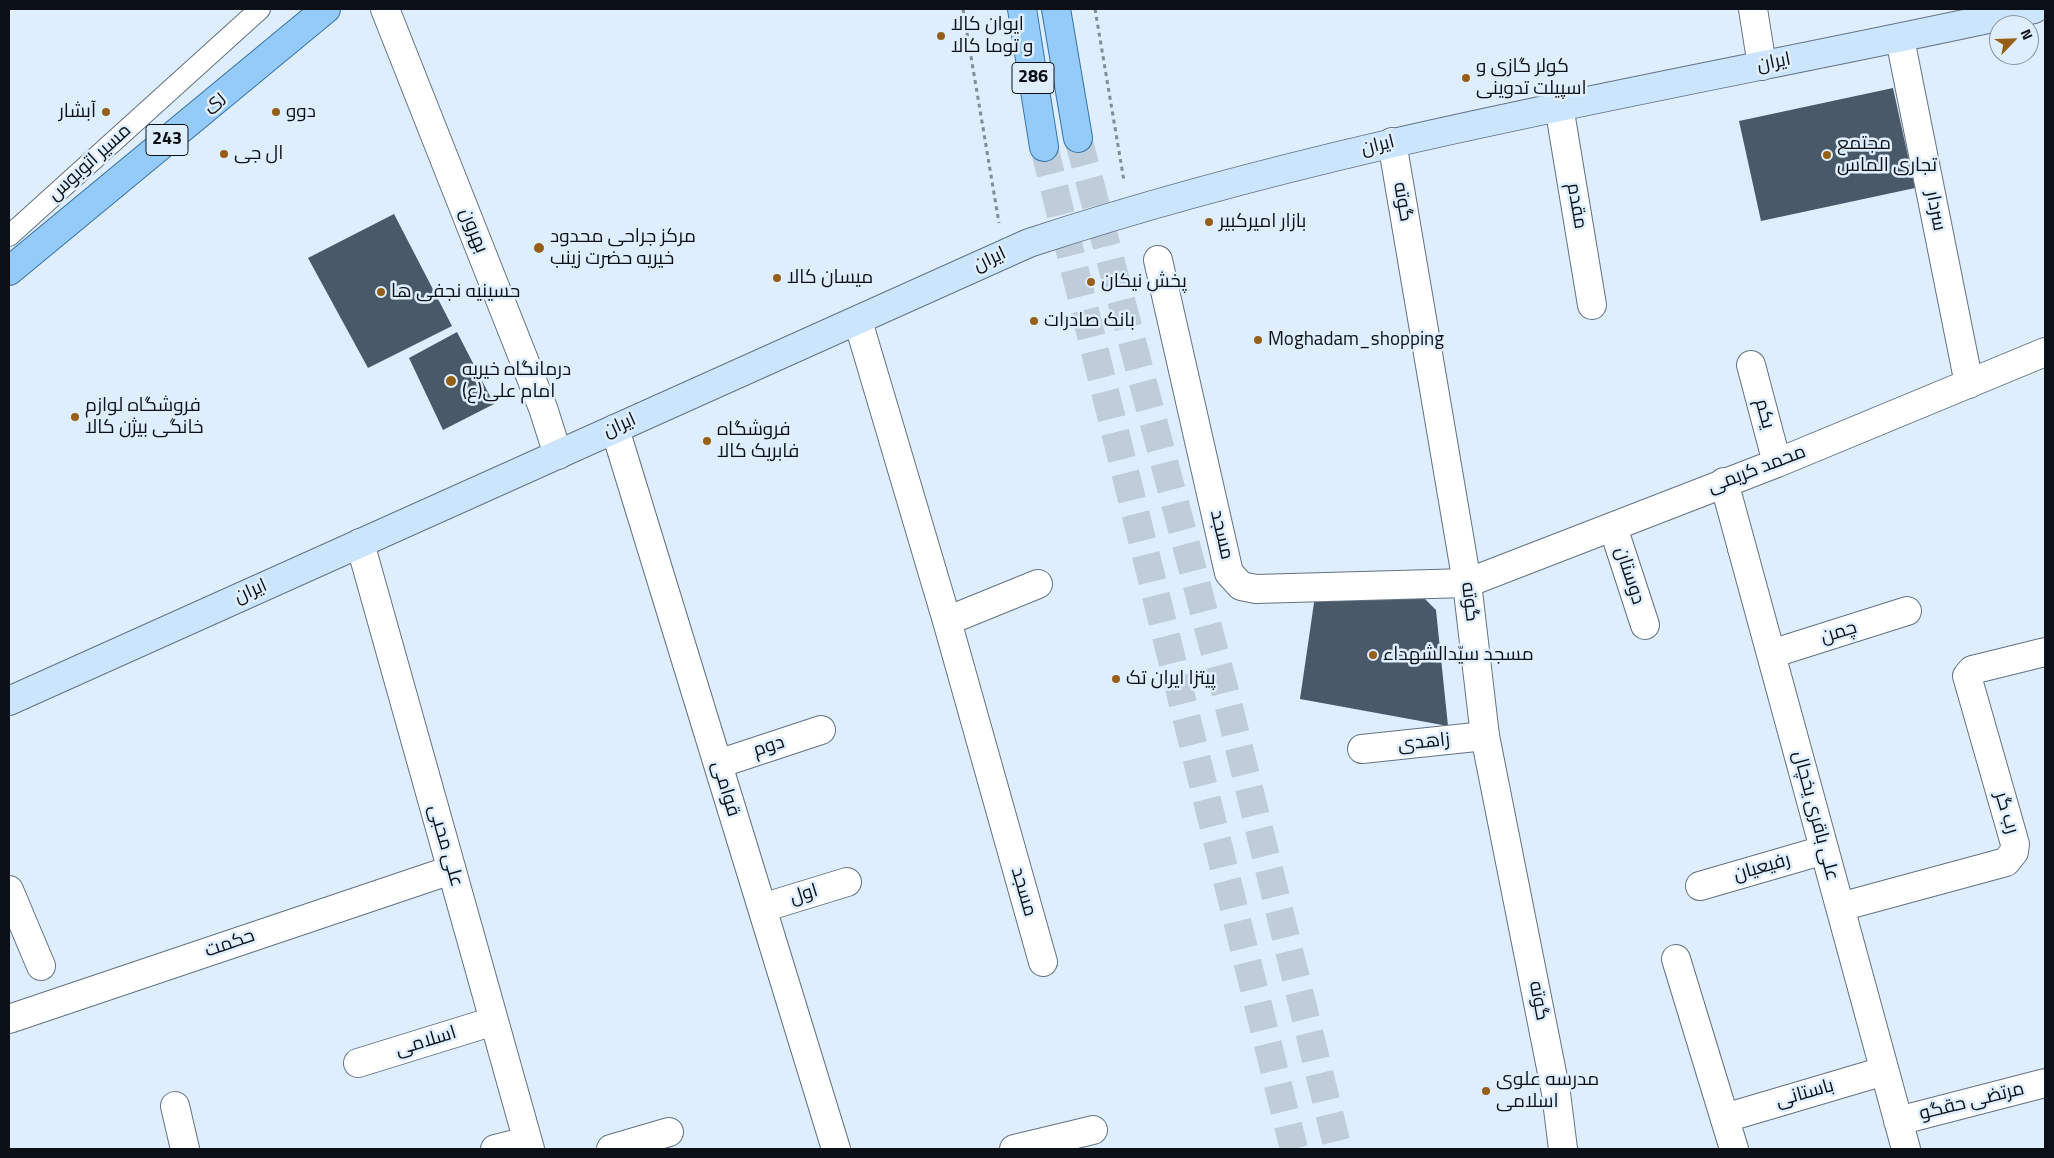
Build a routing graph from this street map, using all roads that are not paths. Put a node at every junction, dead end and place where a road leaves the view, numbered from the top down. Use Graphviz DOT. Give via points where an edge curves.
graph roads {
  1 [pos="260,9"];
  2 [pos="326,9"];
  3 [pos="385,9"];
  4 [pos="1022,9"];
  5 [pos="1056,9"];
  6 [pos="1753,9"];
  7 [pos="2034,9"];
  8 [pos="1900,39"];
  9 [pos="1762,66"];
  10 [pos="1559,106"];
  11 [pos="1078,138"];
  12 [pos="1392,142"];
  13 [pos="1044,147"];
  14 [pos="9,236"];
  15 [pos="1158,260"];
  16 [pos="9,271"];
  17 [pos="1592,305"];
  18 [pos="858,321"];
  19 [pos="2045,352"];
  20 [pos="1751,365"];
  21 [pos="1969,384"];
  22 [pos="615,429"];
  23 [pos="558,455"];
  24 [pos="1778,463"];
  25 [pos="1724,482"];
  26 [pos="1613,527"];
  27 [pos="360,543"];
  28 [pos="1467,583"];
  29 [pos="1038,584"];
  30 [pos="1907,611"];
  31 [pos="947,621"];
  32 [pos="1646,624"];
  33 [pos="2045,652"];
  34 [pos="1771,654"];
  35 [pos="9,701"];
  36 [pos="821,730"];
  37 [pos="1485,736"];
  38 [pos="1362,749"];
  39 [pos="718,764"];
  40 [pos="1824,850"];
  41 [pos="451,870"];
  42 [pos="847,882"];
  43 [pos="1700,886"];
  44 [pos="9,890"];
  45 [pos="1840,907"];
  46 [pos="762,908"];
  47 [pos="1676,959"];
  48 [pos="1043,962"];
  49 [pos="41,966"];
  50 [pos="9,1019"];
  51 [pos="494,1021"];
  52 [pos="358,1064"];
  53 [pos="1884,1070"];
  54 [pos="2045,1084"];
  55 [pos="175,1106"];
  56 [pos="1725,1118"];
  57 [pos="1898,1121"];
  58 [pos="1094,1130"];
  59 [pos="669,1132"];
  60 [pos="528,1145"];
  61 [pos="185,1149"];
  62 [pos="495,1149"];
  63 [pos="611,1149"];
  64 [pos="836,1149"];
  65 [pos="1014,1149"];
  66 [pos="1563,1149"];
  67 [pos="1734,1149"];
  68 [pos="1906,1149"];
  1 -- 14 [label="lane, مسیر اتوبوس"];
  2 -- 16 [label="main road, ری / 243"];
  3 -- 23 [label="street, بهرون" via="543,408"];
  4 -- 13 [label="main road, 286"];
  5 -- 11 [label="main road, 286"];
  6 -- 9 [label="street"];
  7 -- 8 [label="main road, ایران"];
  8 -- 9 [label="main road, ایران"];
  8 -- 21 [label="street, سردار"];
  9 -- 10 [label="main road, ایران"];
  10 -- 12 [label="main road, ایران"];
  10 -- 17 [label="street, مقدم"];
  12 -- 18 [label="main road, ایران" via="1129,211 1029,243"];
  12 -- 28 [label="street, گوته"];
  15 -- 28 [label="street, مسجد" via="1229,573 1241,586 1256,589"];
  18 -- 22 [label="main road, ایران"];
  18 -- 31 [label="street, مسجد"];
  19 -- 21 [label="street, محمد کریمی"];
  20 -- 24 [label="street, یکم"];
  21 -- 24 [label="street, محمد کریمی"];
  22 -- 23 [label="main road, ایران"];
  22 -- 39 [label="street, قوامی"];
  23 -- 27 [label="main road, ایران"];
  24 -- 25 [label="street, محمد کریمی"];
  25 -- 26 [label="street, محمد کریمی"];
  25 -- 34 [label="street, علی باقری یخچال"];
  26 -- 28 [label="street, محمد کریمی"];
  26 -- 32 [label="street, دوستان"];
  27 -- 35 [label="main road, ایران"];
  27 -- 41 [label="street, علی محبی"];
  28 -- 37 [label="street, گوته"];
  29 -- 31 [label="street"];
  30 -- 34 [label="street, چمن"];
  31 -- 48 [label="street, مسجد"];
  33 -- 45 [label="street, رب گر" via="1972,670 1967,676 2015,844 2014,852 2006,862"];
  34 -- 40 [label="street, علی باقری یخچال"];
  36 -- 39 [label="street, دوم"];
  37 -- 38 [label="street, زاهدی"];
  37 -- 66 [label="street, گوته" via="1556,1093"];
  39 -- 46 [label="street, قوامی"];
  40 -- 43 [label="street, رفیعیان"];
  40 -- 45 [label="street, علی باقری یخچال"];
  41 -- 50 [label="street, حکمت"];
  41 -- 51 [label="street, علی محبی"];
  42 -- 46 [label="street, اول"];
  44 -- 49 [label="street"];
  45 -- 53 [label="street, علی باقری یخچال"];
  46 -- 64 [label="street, قوامی"];
  47 -- 56 [label="street"];
  51 -- 52 [label="street, اسلامی"];
  51 -- 60 [label="street, علی محبی"];
  53 -- 56 [label="street, باستانی"];
  53 -- 57 [label="street, علی باقری یخچال"];
  54 -- 57 [label="street, مرتضی حقگو"];
  55 -- 61 [label="street"];
  56 -- 67 [label="street"];
  57 -- 68 [label="street, علی باقری یخچال"];
  58 -- 65 [label="street"];
  59 -- 63 [label="street"];
  60 -- 62 [label="street"];
}
